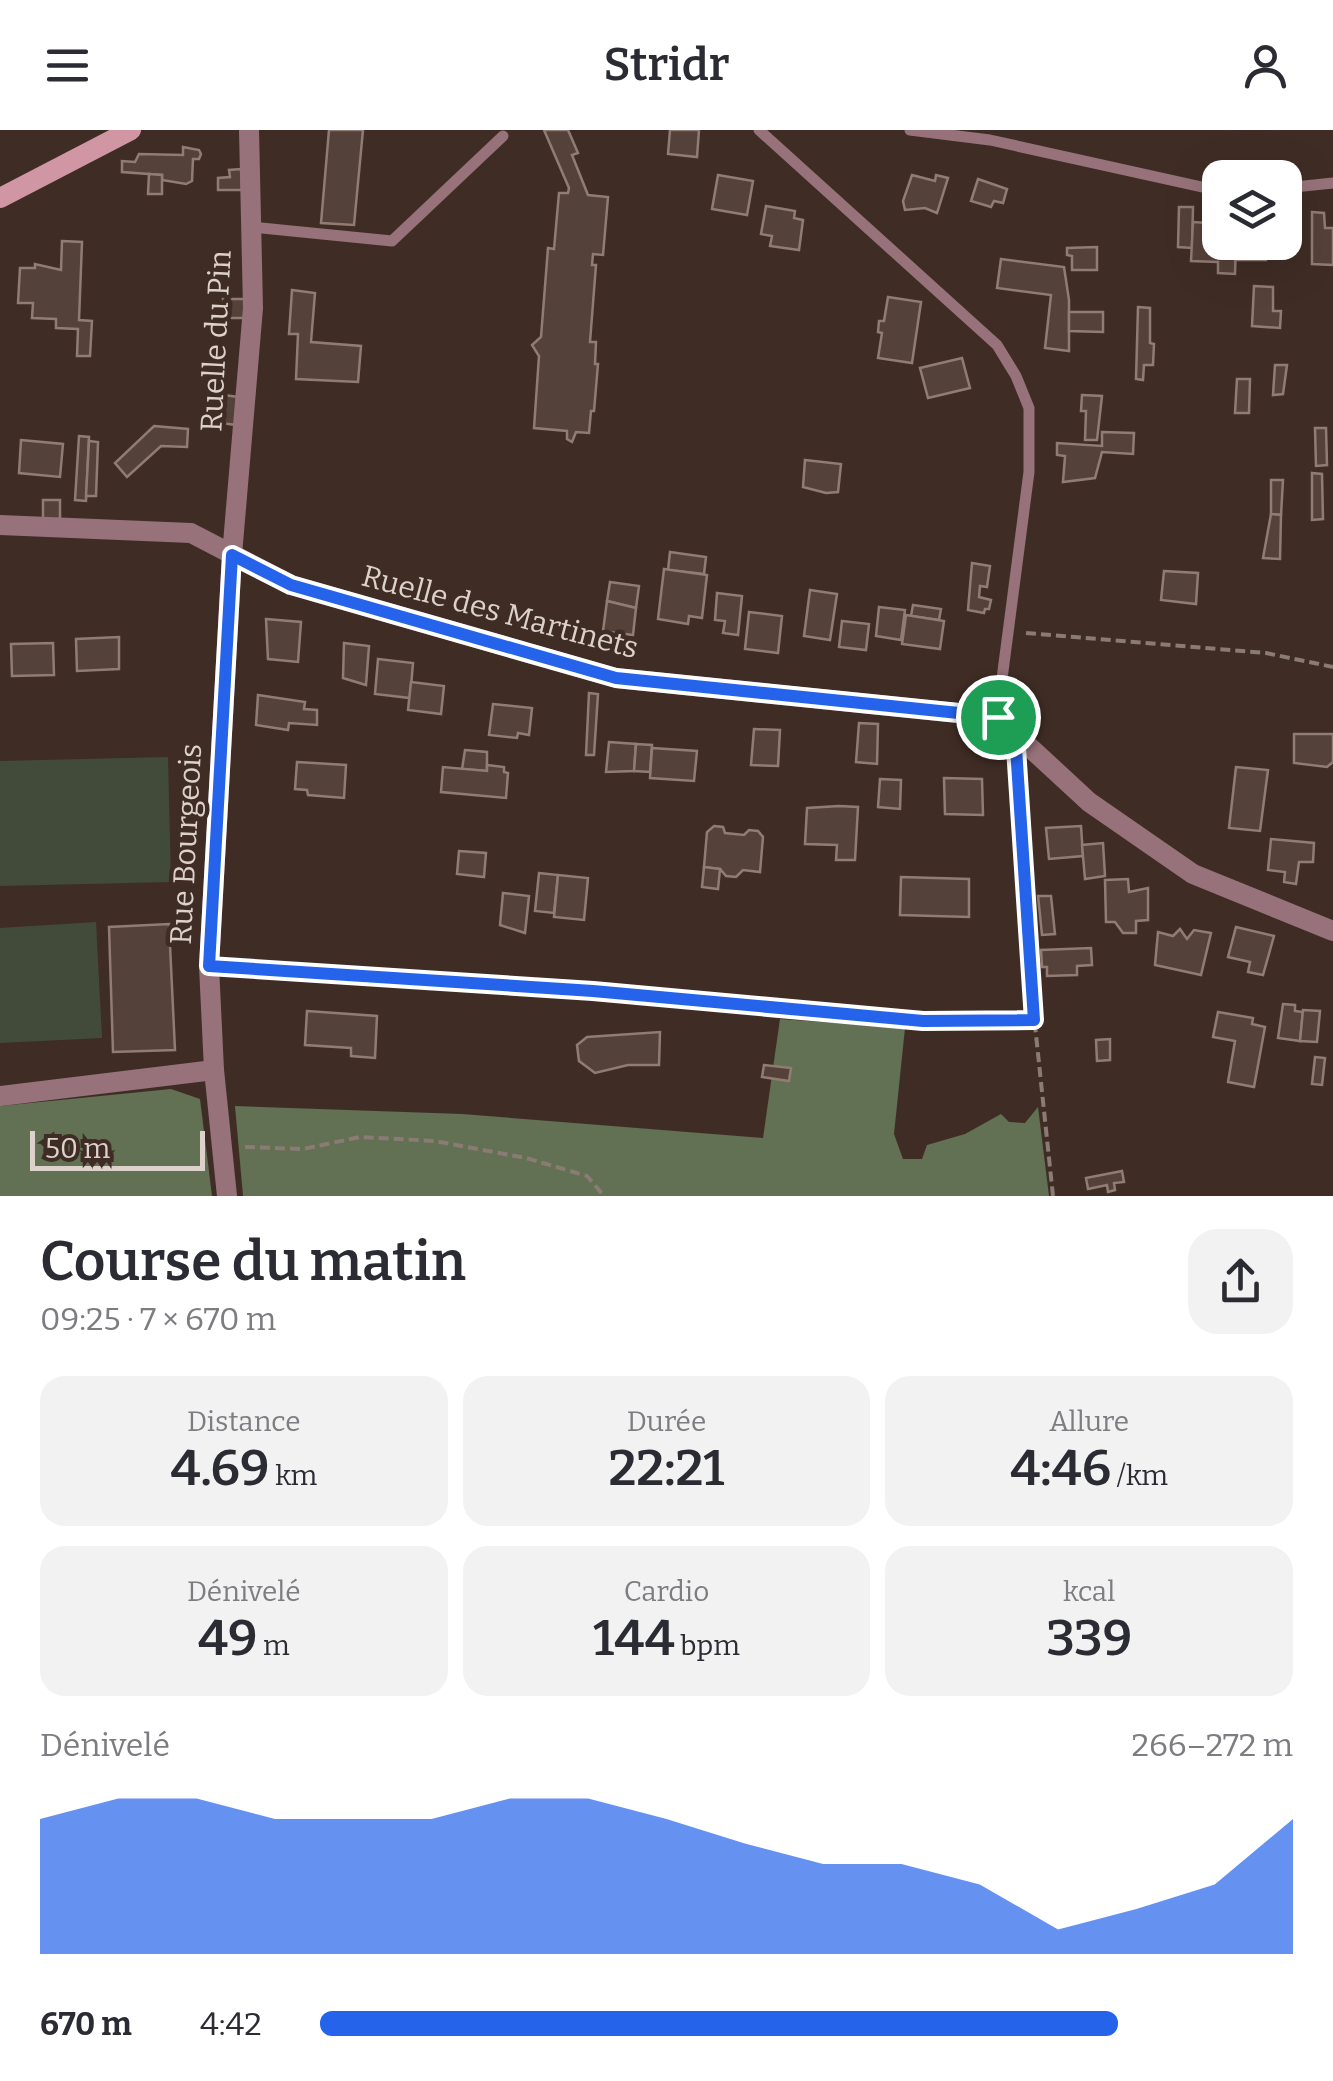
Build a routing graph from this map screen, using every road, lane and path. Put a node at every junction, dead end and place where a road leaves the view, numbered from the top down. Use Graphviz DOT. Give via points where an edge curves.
graph roads {
  1 [pos="131,130"];
  2 [pos="249,130"];
  3 [pos="910,130"];
  4 [pos="766,131"];
  5 [pos="503,136"];
  6 [pos="1333,183"];
  7 [pos="1302,186"];
  8 [pos="1202,187"];
  9 [pos="0,198"];
  10 [pos="251,228"];
  11 [pos="0,525"];
  12 [pos="232,555"];
  13 [pos="1011,632"];
  14 [pos="1333,667"];
  15 [pos="998,717"];
  16 [pos="1015,733"];
  17 [pos="1333,930"];
  18 [pos="209,966"];
  19 [pos="1034,1020"];
  20 [pos="214,1070"];
  21 [pos="0,1096"];
  22 [pos="224,1153"];
  23 [pos="227,1196"];
  24 [pos="604,1196"];
  25 [pos="1054,1196"];
  1 -- 9 [label="main road"];
  2 -- 10 [label="street, Ruelle du Pin"];
  3 -- 8 [label="lane" via="990,140"];
  4 -- 13 [label="lane" via="997,345 1016,376 1028,408 1029,472"];
  5 -- 10 [label="lane" via="392,241"];
  6 -- 7 [label="lane"];
  10 -- 12 [label="street, Ruelle du Pin" via="254,308"];
  11 -- 12 [label="street, Ruelle des Martinets" via="191,533"];
  12 -- 15 [label="street, Ruelle des Martinets" via="291,585 616,678"];
  12 -- 18 [label="street, Rue Bourgeois"];
  13 -- 14 [label="path" via="1266,653"];
  13 -- 15 [label="lane"];
  15 -- 16 [label="street"];
  16 -- 17 [label="street" via="1089,802 1193,874"];
  16 -- 19 [label="path"];
  18 -- 19 [label="path" via="923,1021"];
  18 -- 20 [label="street, Rue Bourgeois"];
  19 -- 25 [label="path"];
  20 -- 21 [label="street"];
  20 -- 22 [label="street, Rue Bourgeois"];
  22 -- 23 [label="street, Rue Bourgeois"];
  22 -- 24 [label="path" via="253,1144 304,1149 360,1136 435,1141 587,1176"];
}
